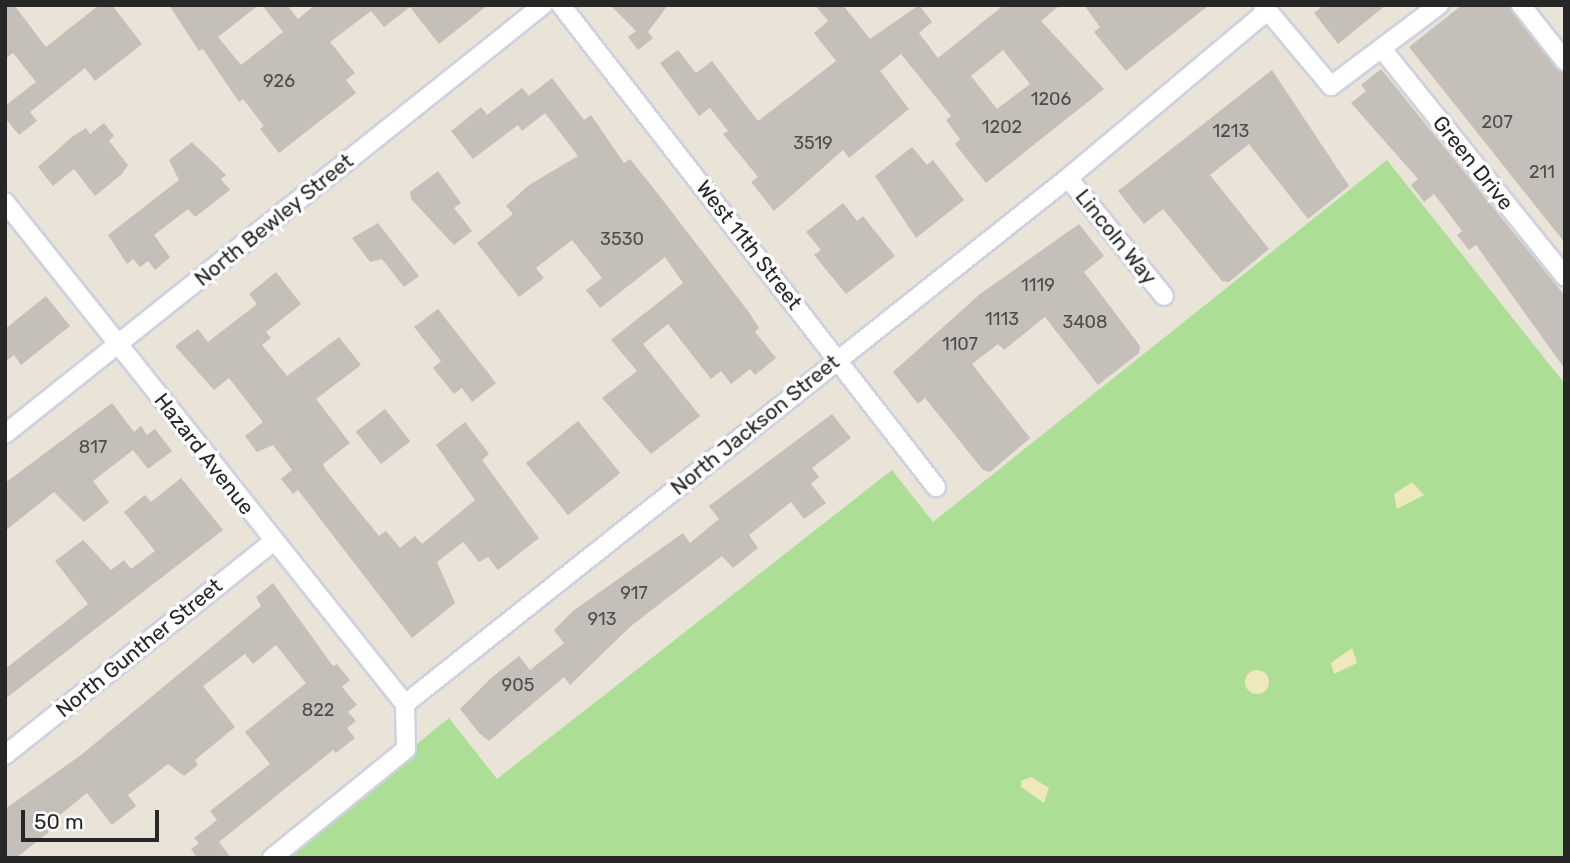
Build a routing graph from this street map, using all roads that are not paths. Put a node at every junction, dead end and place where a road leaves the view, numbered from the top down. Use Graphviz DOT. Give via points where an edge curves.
graph roads {
  1 [pos="543,5"];
  2 [pos="561,5"];
  3 [pos="1439,5"];
  4 [pos="1521,5"];
  5 [pos="1266,7"];
  6 [pos="1382,50"];
  7 [pos="1565,61"];
  8 [pos="1068,178"];
  9 [pos="5,202"];
  10 [pos="1565,277"];
  11 [pos="1164,296"];
  12 [pos="119,345"];
  13 [pos="838,358"];
  14 [pos="5,434"];
  15 [pos="936,486"];
  16 [pos="273,542"];
  17 [pos="405,704"];
  18 [pos="5,755"];
  19 [pos="272,858"];
  1 -- 12 [label="street, North Bewley Street"];
  2 -- 13 [label="street, West 11th Street"];
  3 -- 6 [label="street"];
  4 -- 7 [label="street"];
  5 -- 6 [label="street" via="1331,86"];
  5 -- 8 [label="street, North Jackson Street"];
  6 -- 10 [label="street, Green Drive"];
  8 -- 11 [label="street, Lincoln Way"];
  8 -- 13 [label="street, North Jackson Street"];
  9 -- 12 [label="street, Hazard Avenue"];
  12 -- 14 [label="street, North Bewley Street"];
  12 -- 16 [label="street, Hazard Avenue"];
  13 -- 15 [label="street, West 11th Street"];
  13 -- 17 [label="street, North Jackson Street"];
  16 -- 17 [label="street, Hazard Avenue"];
  16 -- 18 [label="street, North Gunther Street"];
  17 -- 19 [label="street" via="406,749"];
}
